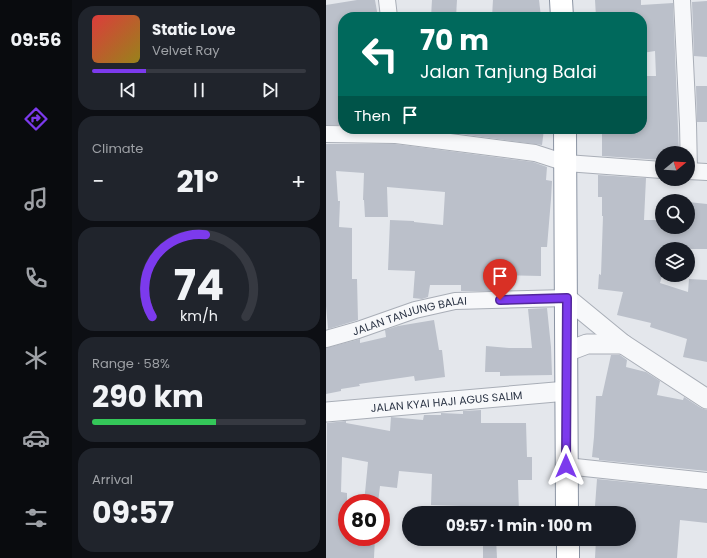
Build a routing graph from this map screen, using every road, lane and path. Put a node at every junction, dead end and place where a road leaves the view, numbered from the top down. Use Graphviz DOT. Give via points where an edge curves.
graph roads {
  1 [pos="387,0"];
  2 [pos="561,0"];
  3 [pos="682,0"];
  4 [pos="388,12"];
  5 [pos="562,12"];
  6 [pos="326,134"];
  7 [pos="338,134"];
  8 [pos="409,134"];
  9 [pos="565,134"];
  10 [pos="689,146"];
  11 [pos="566,163"];
  12 [pos="655,169"];
  13 [pos="695,171"];
  14 [pos="707,172"];
  15 [pos="567,298"];
  16 [pos="326,339"];
  17 [pos="623,344"];
  18 [pos="566,352"];
  19 [pos="567,391"];
  20 [pos="707,399"];
  21 [pos="326,412"];
  22 [pos="566,466"];
  23 [pos="707,481"];
  24 [pos="567,506"];
  25 [pos="568,546"];
  26 [pos="568,558"];
  1 -- 4 [label="street"];
  2 -- 5 [label="highway"];
  3 -- 10 [label="street"];
  6 -- 7 [label="street"];
  8 -- 11 [label="street" via="535,153"];
  9 -- 11 [label="highway"];
  11 -- 12 [label="street"];
  11 -- 15 [label="highway"];
  13 -- 14 [label="street"];
  15 -- 16 [label="street, JALAN TANJUNG BALAI" via="455,301 415,310"];
  15 -- 17 [label="street"];
  15 -- 18 [label="highway"];
  17 -- 18 [label="street" via="587,344"];
  17 -- 20 [label="street"];
  18 -- 19 [label="highway"];
  19 -- 21 [label="street, JALAN KYAI HAJI AGUS SALIM"];
  19 -- 22 [label="highway"];
  22 -- 23 [label="street"];
  22 -- 24 [label="highway"];
  25 -- 26 [label="highway"];
}
